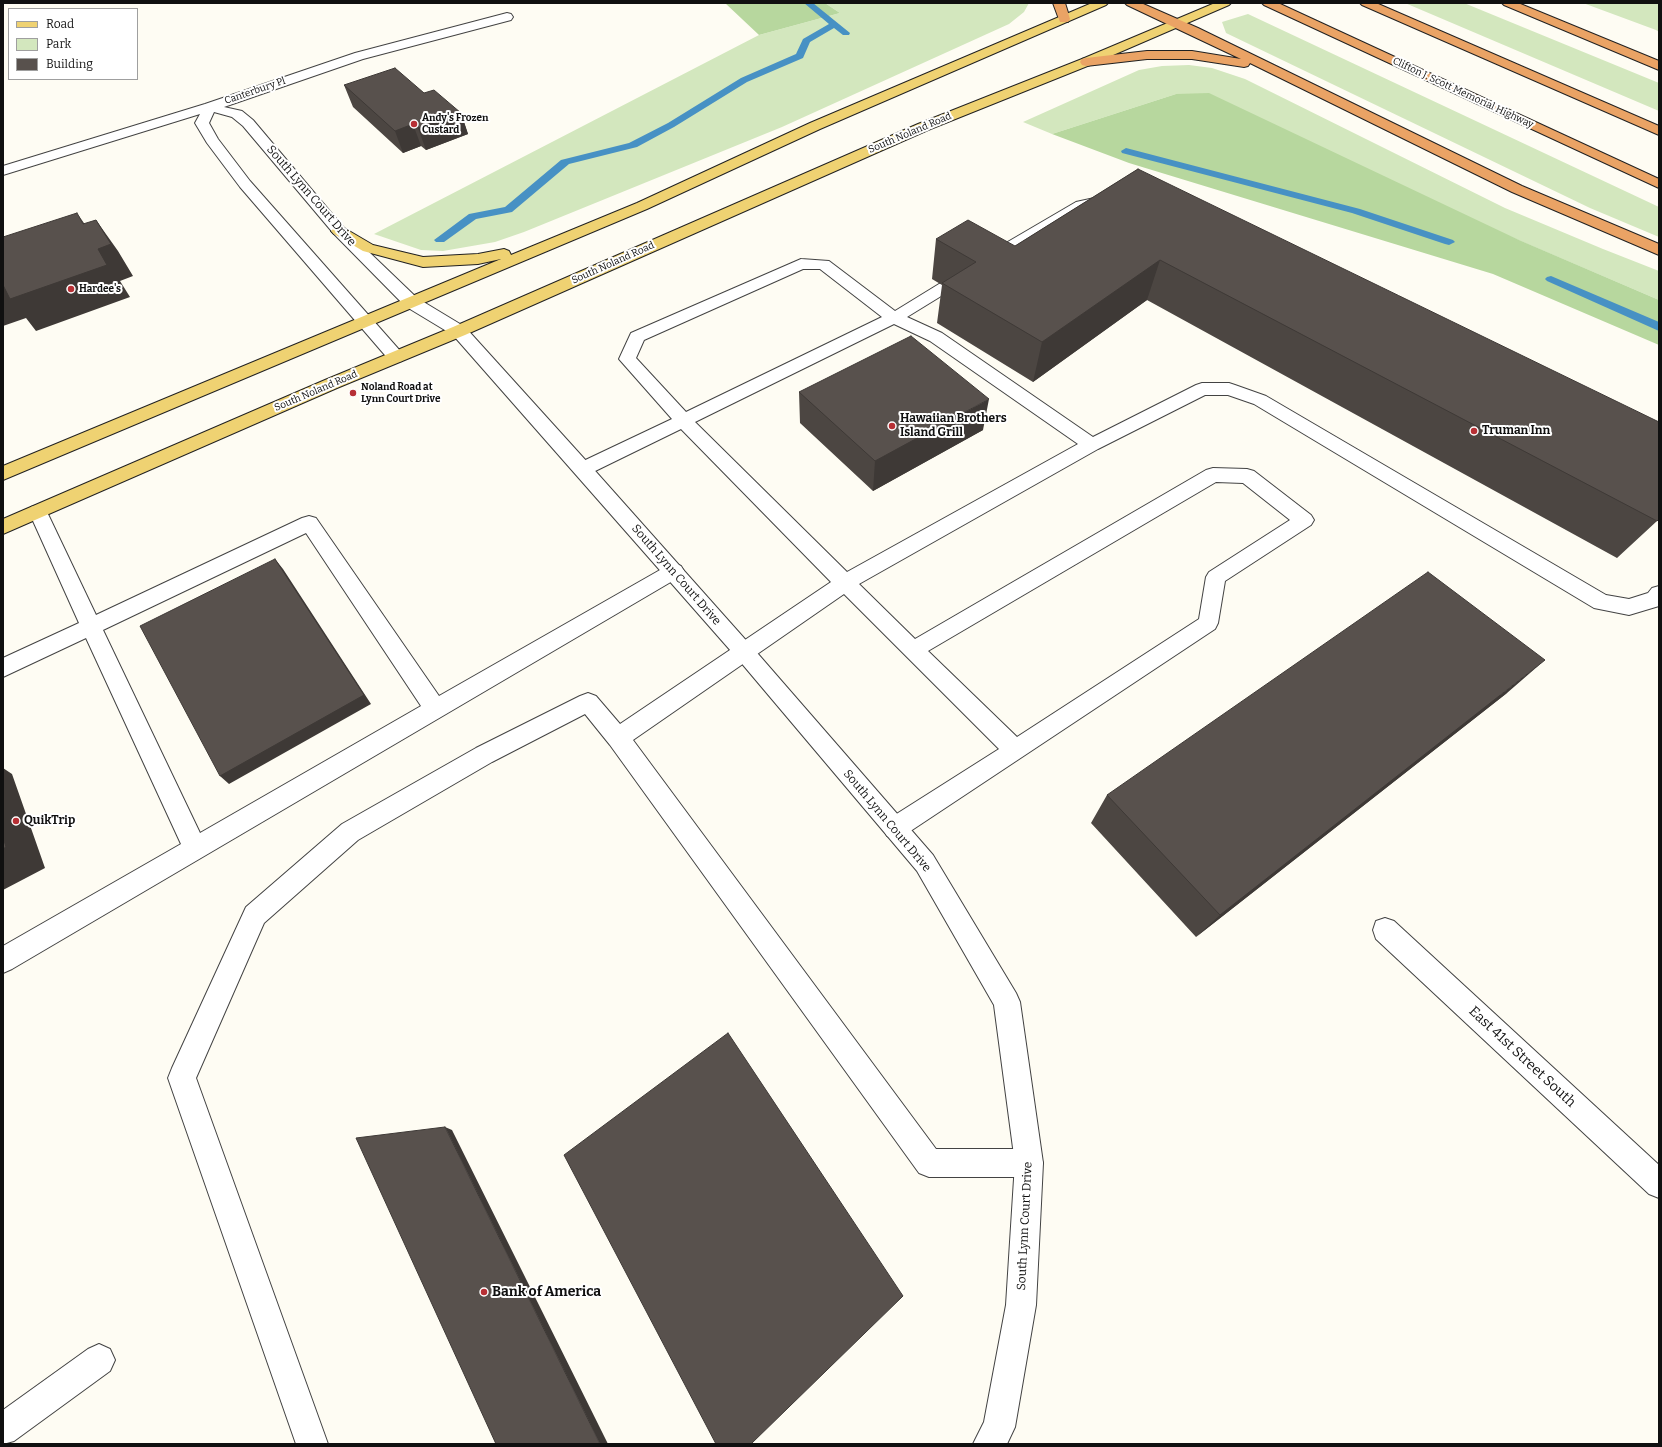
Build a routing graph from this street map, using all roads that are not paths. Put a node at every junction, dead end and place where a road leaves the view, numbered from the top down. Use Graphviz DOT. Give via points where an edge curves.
graph roads {
  1 [pos="1059,3"];
  2 [pos="1102,3"];
  3 [pos="1131,3"];
  4 [pos="1225,3"];
  5 [pos="1268,3"];
  6 [pos="1366,3"];
  7 [pos="1508,3"];
  8 [pos="507,17"];
  9 [pos="1064,19"];
  10 [pos="1177,23"];
  11 [pos="1086,62"];
  12 [pos="1261,65"];
  13 [pos="1659,66"];
  14 [pos="210,107"];
  15 [pos="1659,130"];
  16 [pos="3,171"];
  17 [pos="1659,184"];
  18 [pos="1114,198"];
  19 [pos="339,231"];
  20 [pos="542,248"];
  21 [pos="1659,250"];
  22 [pos="975,267"];
  23 [pos="945,287"];
  24 [pos="411,302"];
  25 [pos="894,318"];
  26 [pos="365,322"];
  27 [pos="459,331"];
  28 [pos="396,357"];
  29 [pos="683,420"];
  30 [pos="1092,445"];
  31 [pos="583,469"];
  32 [pos="3,472"];
  33 [pos="38,512"];
  34 [pos="3,527"];
  35 [pos="674,572"];
  36 [pos="845,583"];
  37 [pos="1659,594"];
  38 [pos="91,627"];
  39 [pos="913,650"];
  40 [pos="745,653"];
  41 [pos="3,668"];
  42 [pos="435,709"];
  43 [pos="618,738"];
  44 [pos="1015,750"];
  45 [pos="895,828"];
  46 [pos="196,849"];
  47 [pos="1385,930"];
  48 [pos="3,960"];
  49 [pos="1029,1163"];
  50 [pos="1659,1184"];
  51 [pos="99,1360"];
  52 [pos="3,1430"];
  53 [pos="312,1444"];
  54 [pos="989,1444"];
  1 -- 9 [label="highway"];
  2 -- 9 [label="main road"];
  3 -- 10 [label="highway"];
  4 -- 10 [label="main road, South Noland Road"];
  5 -- 17 [label="highway, Clifton J. Scott Memorial Highway"];
  6 -- 15 [label="highway"];
  7 -- 13 [label="highway"];
  8 -- 14 [label="street, Canterbury Pl" via="359,56"];
  9 -- 20 [label="main road" via="815,126 642,206"];
  10 -- 11 [label="main road, South Noland Road"];
  10 -- 12 [label="highway"];
  11 -- 12 [label="highway" via="1147,55 1192,55"];
  11 -- 27 [label="main road, South Noland Road" via="923,127"];
  12 -- 21 [label="highway" via="1517,189"];
  14 -- 16 [label="street, Canterbury Pl"];
  14 -- 19 [label="street, South Lynn Court Drive" via="237,114 248,123"];
  14 -- 26 [label="street" via="202,123 212,140 245,184"];
  18 -- 22 [label="street" via="1081,205"];
  19 -- 20 [label="main road" via="368,248 423,262 478,259"];
  19 -- 24 [label="street, South Lynn Court Drive"];
  20 -- 24 [label="main road"];
  23 -- 25 [label="street"];
  24 -- 26 [label="main road"];
  24 -- 27 [label="street, South Lynn Court Drive"];
  25 -- 29 [label="street"];
  25 -- 29 [label="street" via="824,264 801,264 637,337 627,359"];
  25 -- 30 [label="street" via="936,338"];
  26 -- 28 [label="street"];
  26 -- 32 [label="main road"];
  27 -- 28 [label="main road, South Noland Road"];
  27 -- 31 [label="street, South Lynn Court Drive"];
  28 -- 33 [label="main road, South Noland Road"];
  29 -- 31 [label="street"];
  29 -- 36 [label="street"];
  30 -- 36 [label="street"];
  30 -- 37 [label="street" via="1202,389 1229,389 1260,400 1601,602 1629,607 1655,599"];
  31 -- 35 [label="street, South Lynn Court Drive"];
  33 -- 34 [label="main road, South Noland Road"];
  33 -- 38 [label="street"];
  35 -- 40 [label="street, South Lynn Court Drive"];
  35 -- 42 [label="street"];
  36 -- 39 [label="street"];
  36 -- 40 [label="street"];
  38 -- 41 [label="street"];
  38 -- 42 [label="street" via="309,524"];
  38 -- 46 [label="street"];
  39 -- 44 [label="street"];
  39 -- 44 [label="street" via="1213,475 1247,476 1304,520 1216,577 1208,623"];
  40 -- 43 [label="street"];
  40 -- 45 [label="street, South Lynn Court Drive"];
  42 -- 46 [label="street"];
  43 -- 49 [label="street" via="929,1163"];
  43 -- 53 [label="street" via="588,702 484,755 350,832 255,915 182,1078"];
  44 -- 45 [label="street"];
  45 -- 49 [label="street, South Lynn Court Drive" via="925,864 1007,1002"];
  46 -- 48 [label="street"];
  47 -- 50 [label="street, East 41st Street South"];
  49 -- 54 [label="street, South Lynn Court Drive" via="1021,1304 999,1427"];
  51 -- 52 [label="street"];
}
